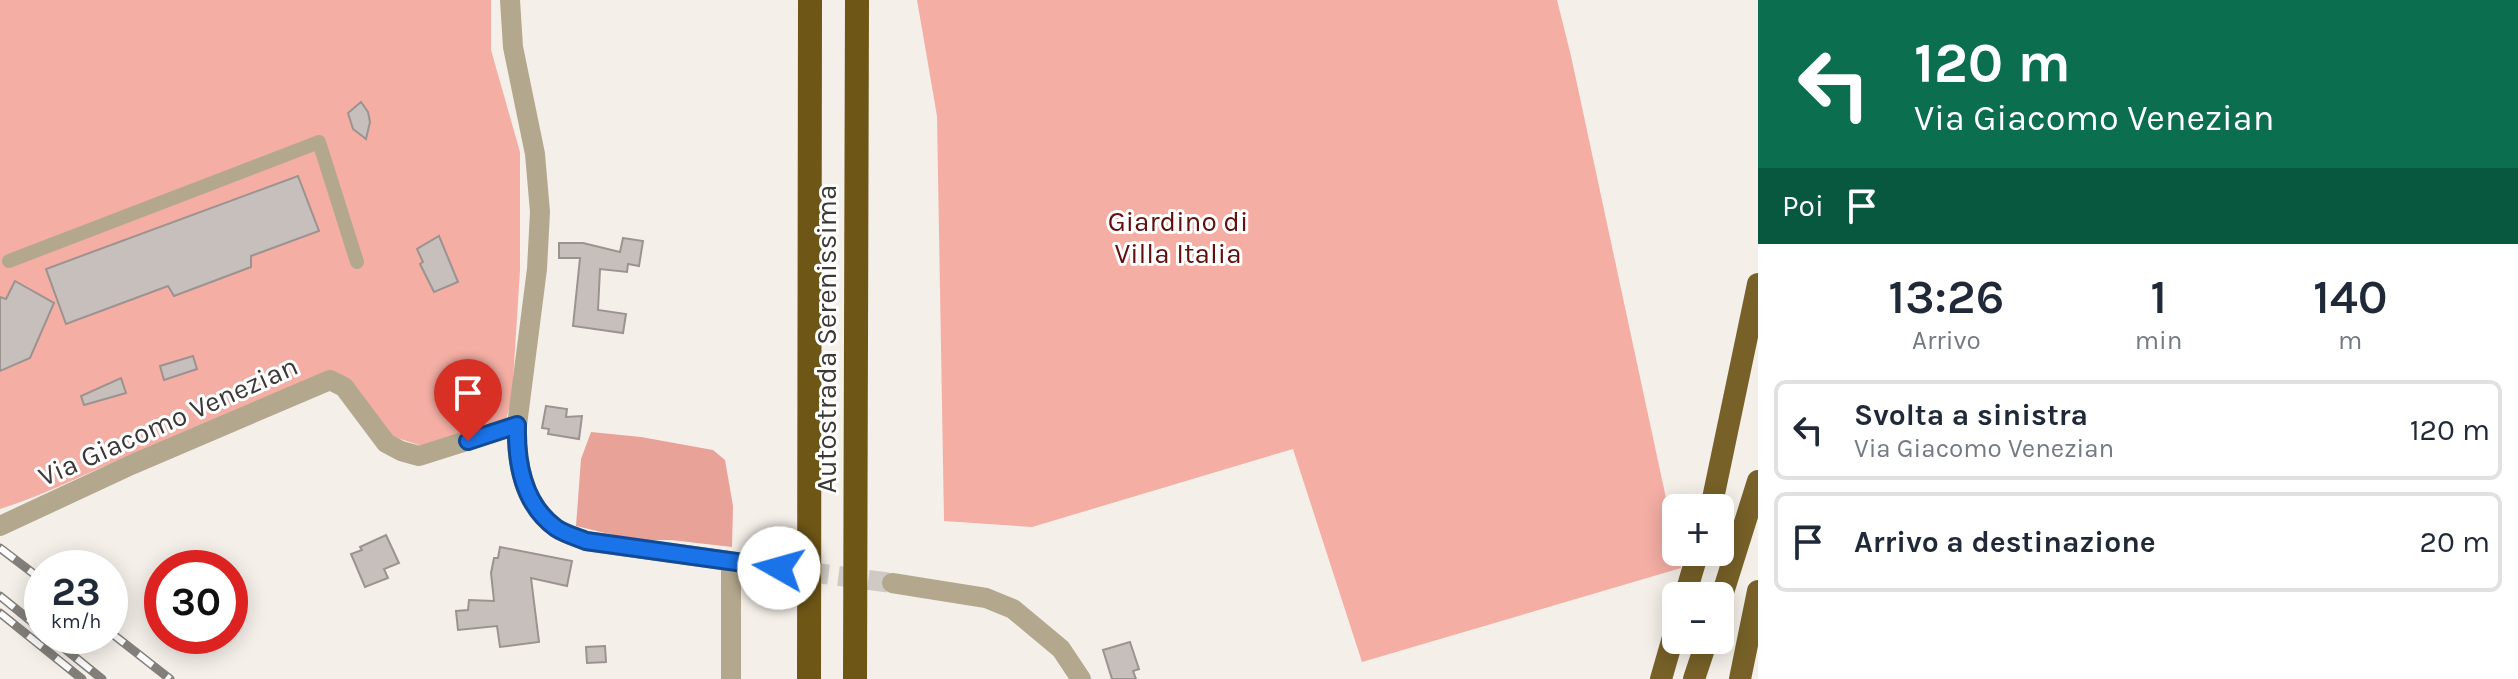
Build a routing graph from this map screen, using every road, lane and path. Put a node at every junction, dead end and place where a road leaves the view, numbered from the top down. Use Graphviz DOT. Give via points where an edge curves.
graph roads {
  1 [pos="510,0"];
  2 [pos="810,0"];
  3 [pos="857,0"];
  4 [pos="9,261"];
  5 [pos="357,262"];
  6 [pos="1758,284"];
  7 [pos="517,425"];
  8 [pos="1758,481"];
  9 [pos="1714,494"];
  10 [pos="0,526"];
  11 [pos="731,562"];
  12 [pos="779,568"];
  13 [pos="1726,582"];
  14 [pos="892,583"];
  15 [pos="1758,591"];
  16 [pos="1668,654"];
  17 [pos="1702,654"];
  18 [pos="731,679"];
  19 [pos="809,679"];
  20 [pos="855,679"];
  21 [pos="1081,679"];
  22 [pos="1661,679"];
  23 [pos="1694,679"];
  24 [pos="1740,679"];
  1 -- 7 [label="street" via="540,212"];
  2 -- 19 [label="highway, Autostrada Serenissima"];
  3 -- 20 [label="highway, Autostrada Serenissima"];
  4 -- 5 [label="street" via="319,142"];
  6 -- 9 [label="highway"];
  7 -- 10 [label="street, Via Giacomo Venezian" via="419,456 386,443 344,387 330,380"];
  7 -- 11 [label="street" via="520,474 534,504 557,528 586,541"];
  8 -- 13 [label="highway"];
  11 -- 12 [label="street"];
  11 -- 18 [label="street"];
  14 -- 21 [label="street" via="947,593 963,603 1028,620 1061,649"];
  15 -- 24 [label="highway"];
  16 -- 22 [label="highway"];
  17 -- 23 [label="highway"];
}
